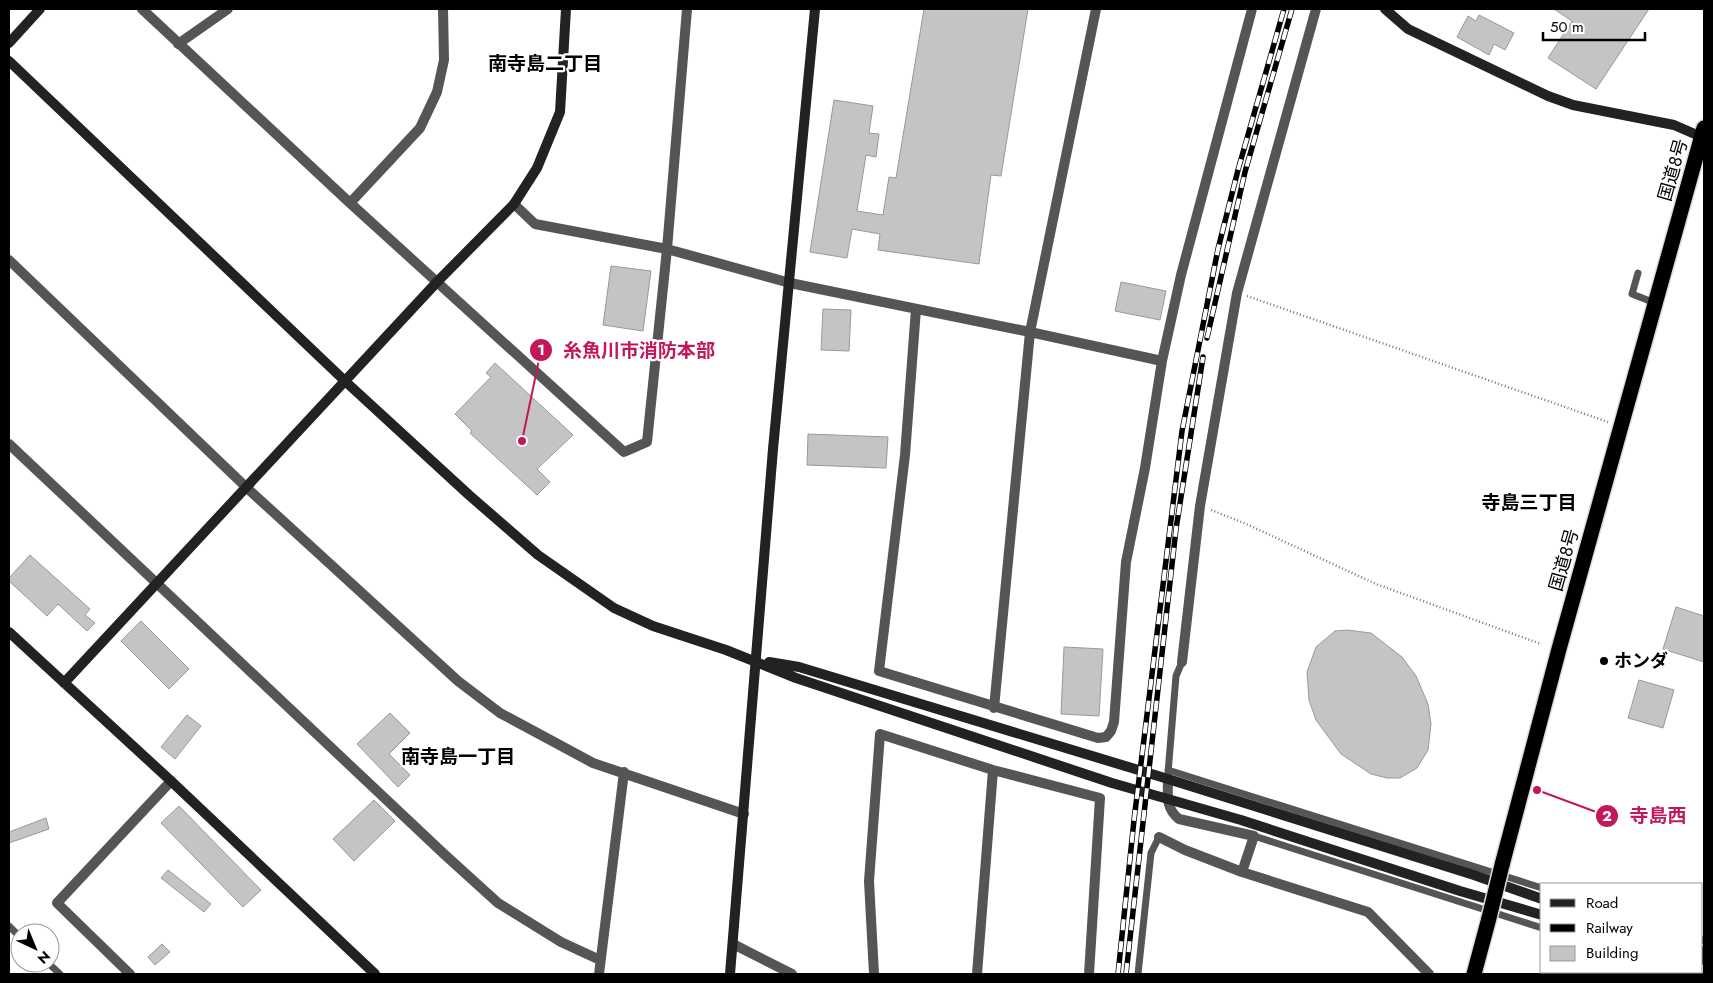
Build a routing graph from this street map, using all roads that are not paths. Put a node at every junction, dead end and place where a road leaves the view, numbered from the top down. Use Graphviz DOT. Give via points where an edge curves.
graph roads {
  1 [pos="40,9"];
  2 [pos="142,9"];
  3 [pos="228,9"];
  4 [pos="442,9"];
  5 [pos="566,9"];
  6 [pos="687,9"];
  7 [pos="816,9"];
  8 [pos="1096,9"];
  9 [pos="1252,9"];
  10 [pos="1316,9"];
  11 [pos="1385,9"];
  12 [pos="9,43"];
  13 [pos="178,44"];
  14 [pos="9,61"];
  15 [pos="1703,134"];
  16 [pos="350,202"];
  17 [pos="514,204"];
  18 [pos="667,250"];
  19 [pos="9,260"];
  20 [pos="1638,273"];
  21 [pos="437,282"];
  22 [pos="790,284"];
  23 [pos="1655,303"];
  24 [pos="916,309"];
  25 [pos="1030,332"];
  26 [pos="1162,361"];
  27 [pos="346,382"];
  28 [pos="9,444"];
  29 [pos="247,488"];
  30 [pos="157,582"];
  31 [pos="9,632"];
  32 [pos="756,661"];
  33 [pos="1182,662"];
  34 [pos="64,683"];
  35 [pos="994,708"];
  36 [pos="993,770"];
  37 [pos="624,772"];
  38 [pos="1168,775"];
  39 [pos="171,781"];
  40 [pos="1168,799"];
  41 [pos="744,814"];
  42 [pos="1254,836"];
  43 [pos="1159,837"];
  44 [pos="1242,872"];
  45 [pos="1540,887"];
  46 [pos="1540,898"];
  47 [pos="1540,914"];
  48 [pos="1540,927"];
  49 [pos="733,944"];
  50 [pos="600,960"];
  51 [pos="130,974"];
  52 [pos="375,974"];
  53 [pos="599,974"];
  54 [pos="730,974"];
  55 [pos="792,974"];
  56 [pos="874,974"];
  57 [pos="977,974"];
  58 [pos="1089,974"];
  59 [pos="1138,974"];
  60 [pos="1429,974"];
  61 [pos="1474,974"];
  1 -- 12 [label="street"];
  2 -- 13 [label="street"];
  3 -- 13 [label="street"];
  4 -- 16 [label="street" via="444,60 437,92 420,128"];
  5 -- 17 [label="street" via="560,112 537,168"];
  6 -- 18 [label="street"];
  7 -- 22 [label="street"];
  8 -- 25 [label="street"];
  9 -- 26 [label="street" via="1181,275"];
  10 -- 33 [label="street" via="1237,293 1200,506"];
  11 -- 15 [label="street" via="1408,29 1548,96 1573,105"];
  13 -- 16 [label="street"];
  14 -- 27 [label="street"];
  15 -- 23 [label="highway, 国道8号"];
  16 -- 21 [label="street"];
  17 -- 18 [label="street" via="535,224"];
  17 -- 21 [label="street"];
  18 -- 21 [label="street" via="647,442 624,452"];
  18 -- 22 [label="street"];
  19 -- 29 [label="street"];
  20 -- 23 [label="lane" via="1632,294"];
  21 -- 27 [label="street"];
  22 -- 24 [label="street"];
  22 -- 32 [label="street"];
  23 -- 61 [label="highway, 国道8号, bridge" via="1559,649"];
  24 -- 25 [label="street"];
  24 -- 35 [label="street" via="905,455 879,671"];
  25 -- 26 [label="street"];
  25 -- 35 [label="street"];
  26 -- 35 [label="street" via="1126,562 1111,731 1106,737 1098,738"];
  27 -- 29 [label="street"];
  27 -- 32 [label="street" via="538,555 585,589 614,608 653,626"];
  28 -- 30 [label="street"];
  29 -- 30 [label="street"];
  29 -- 37 [label="street" via="458,681 500,713 593,763"];
  30 -- 34 [label="street"];
  30 -- 50 [label="street" via="498,903 561,942"];
  31 -- 34 [label="street"];
  32 -- 38 [label="street" via="799,667"];
  32 -- 40 [label="street" via="815,684"];
  32 -- 41 [label="street"];
  33 -- 38 [label="lane" via="1176,676"];
  34 -- 39 [label="street"];
  36 -- 56 [label="street" via="880,734 869,881"];
  36 -- 57 [label="street"];
  36 -- 58 [label="street" via="1100,798"];
  37 -- 41 [label="street"];
  37 -- 50 [label="street"];
  38 -- 40 [label="street"];
  38 -- 45 [label="lane"];
  38 -- 46 [label="street"];
  39 -- 51 [label="street" via="57,903"];
  39 -- 52 [label="street"];
  40 -- 42 [label="street" via="1172,813 1180,819"];
  40 -- 47 [label="street"];
  41 -- 49 [label="street"];
  42 -- 44 [label="street"];
  42 -- 48 [label="lane"];
  43 -- 44 [label="street"];
  43 -- 59 [label="lane" via="1151,853"];
  44 -- 60 [label="street" via="1368,912"];
  49 -- 54 [label="street"];
  49 -- 55 [label="street"];
  50 -- 53 [label="street"];
}
